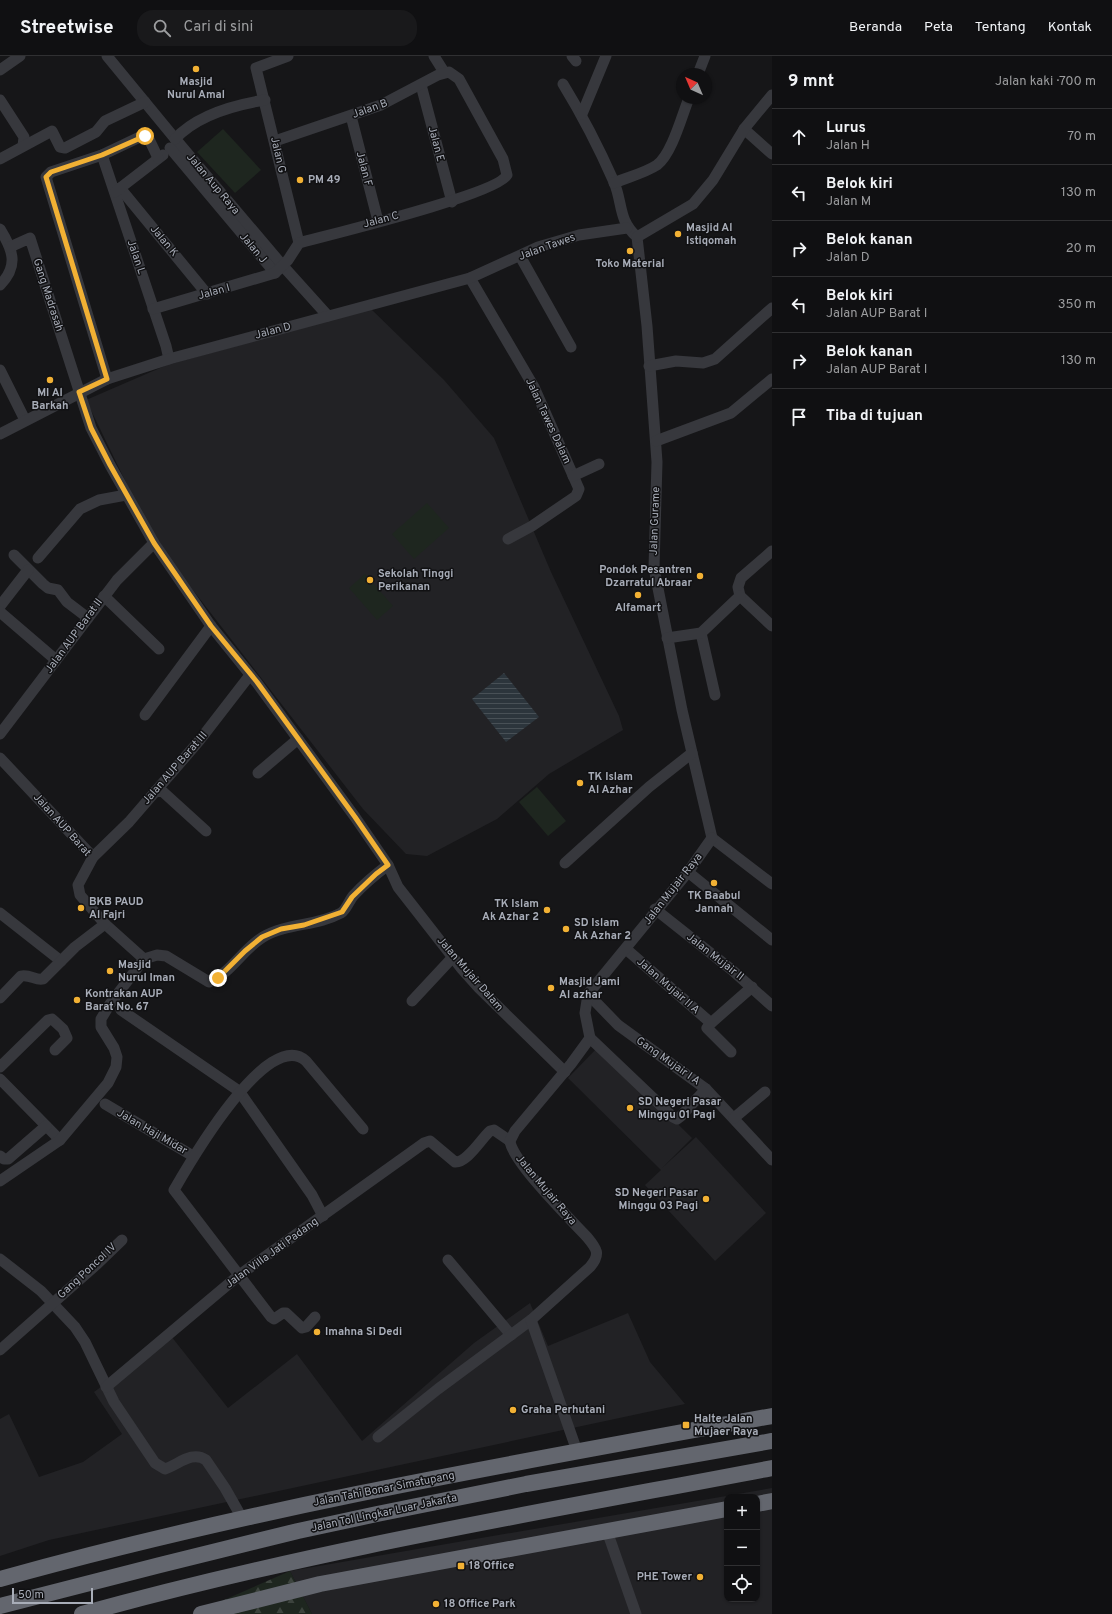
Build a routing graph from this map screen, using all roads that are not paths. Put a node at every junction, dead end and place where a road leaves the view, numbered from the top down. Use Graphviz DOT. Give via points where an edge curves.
graph roads {
  1 [pos="20,56"];
  2 [pos="107,56"];
  3 [pos="288,56"];
  4 [pos="434,56"];
  5 [pos="606,56"];
  6 [pos="705,56"];
  7 [pos="700,68"];
  8 [pos="0,70"];
  9 [pos="444,72"];
  10 [pos="563,84"];
  11 [pos="421,85"];
  12 [pos="772,95"];
  13 [pos="0,100"];
  14 [pos="265,100"];
  15 [pos="144,102"];
  16 [pos="686,104"];
  17 [pos="582,114"];
  18 [pos="350,116"];
  19 [pos="744,129"];
  20 [pos="275,141"];
  21 [pos="174,143"];
  22 [pos="23,146"];
  23 [pos="772,154"];
  24 [pos="102,155"];
  25 [pos="158,158"];
  26 [pos="0,159"];
  27 [pos="614,183"];
  28 [pos="117,190"];
  29 [pos="452,202"];
  30 [pos="378,221"];
  31 [pos="627,228"];
  32 [pos="0,229"];
  33 [pos="637,237"];
  34 [pos="299,243"];
  35 [pos="10,247"];
  36 [pos="520,256"];
  37 [pos="278,271"];
  38 [pos="470,278"];
  39 [pos="0,285"];
  40 [pos="207,294"];
  41 [pos="772,308"];
  42 [pos="153,309"];
  43 [pos="324,315"];
  44 [pos="571,347"];
  45 [pos="169,359"];
  46 [pos="652,366"];
  47 [pos="0,370"];
  48 [pos="772,378"];
  49 [pos="107,379"];
  50 [pos="79,392"];
  51 [pos="24,420"];
  52 [pos="0,434"];
  53 [pos="658,440"];
  54 [pos="599,464"];
  55 [pos="573,476"];
  56 [pos="126,495"];
  57 [pos="508,539"];
  58 [pos="154,543"];
  59 [pos="772,551"];
  60 [pos="14,555"];
  61 [pos="38,558"];
  62 [pos="28,570"];
  63 [pos="104,596"];
  64 [pos="740,596"];
  65 [pos="0,606"];
  66 [pos="0,612"];
  67 [pos="88,618"];
  68 [pos="211,626"];
  69 [pos="772,626"];
  70 [pos="697,634"];
  71 [pos="672,638"];
  72 [pos="159,649"];
  73 [pos="56,660"];
  74 [pos="250,675"];
  75 [pos="715,695"];
  76 [pos="145,715"];
  77 [pos="0,734"];
  78 [pos="298,739"];
  79 [pos="692,753"];
  80 [pos="0,758"];
  81 [pos="258,774"];
  82 [pos="154,792"];
  83 [pos="206,831"];
  84 [pos="712,838"];
  85 [pos="93,857"];
  86 [pos="565,863"];
  87 [pos="388,865"];
  88 [pos="688,872"];
  89 [pos="772,884"];
  90 [pos="656,909"];
  91 [pos="0,913"];
  92 [pos="106,924"];
  93 [pos="772,940"];
  94 [pos="626,949"];
  95 [pos="453,957"];
  96 [pos="144,959"];
  97 [pos="61,961"];
  98 [pos="752,987"];
  99 [pos="588,994"];
  100 [pos="0,998"];
  101 [pos="412,1000"];
  102 [pos="772,1006"];
  103 [pos="121,1010"];
  104 [pos="711,1023"];
  105 [pos="590,1038"];
  106 [pos="55,1050"];
  107 [pos="731,1052"];
  108 [pos="0,1067"];
  109 [pos="565,1072"];
  110 [pos="0,1079"];
  111 [pos="706,1088"];
  112 [pos="239,1091"];
  113 [pos="765,1092"];
  114 [pos="105,1104"];
  115 [pos="734,1118"];
  116 [pos="46,1126"];
  117 [pos="363,1129"];
  118 [pos="60,1140"];
  119 [pos="510,1140"];
  120 [pos="0,1156"];
  121 [pos="193,1156"];
  122 [pos="771,1156"];
  123 [pos="0,1181"];
  124 [pos="323,1216"];
  125 [pos="122,1240"];
  126 [pos="0,1259"];
  127 [pos="448,1260"];
  128 [pos="238,1276"];
  129 [pos="53,1303"];
  130 [pos="315,1317"];
  131 [pos="531,1320"];
  132 [pos="511,1335"];
  133 [pos="0,1350"];
  134 [pos="106,1387"];
  135 [pos="772,1416"];
  136 [pos="378,1437"];
  137 [pos="772,1441"];
  138 [pos="577,1451"];
  139 [pos="771,1470"];
  140 [pos="772,1501"];
  141 [pos="760,1503"];
  142 [pos="724,1511"];
  143 [pos="242,1518"];
  144 [pos="608,1531"];
  145 [pos="0,1579"];
  146 [pos="0,1606"];
  147 [pos="82,1614"];
  148 [pos="201,1614"];
  149 [pos="636,1614"];
  1 -- 8 [label="street"];
  2 -- 15 [label="street, Jalan Aup Raya"];
  3 -- 14 [label="street, Jalan G" via="256,68"];
  4 -- 9 [label="street"];
  5 -- 17 [label="street"];
  6 -- 7 [label="street"];
  9 -- 11 [label="street, Jalan B"];
  9 -- 29 [label="street, Jalan C" via="454,74 459,79 504,162 506,177"];
  10 -- 17 [label="street"];
  11 -- 18 [label="street, Jalan B" via="390,102"];
  11 -- 29 [label="street, Jalan E"];
  12 -- 19 [label="street"];
  13 -- 22 [label="street" via="24,137"];
  14 -- 20 [label="street, Jalan G"];
  14 -- 21 [label="street" via="223,110 200,121"];
  15 -- 21 [label="street, Jalan Aup Raya"];
  15 -- 22 [label="street" via="105,121 96,132 65,148 60,147 52,131"];
  16 -- 27 [label="street" via="664,158 658,164"];
  17 -- 27 [label="street"];
  18 -- 20 [label="street, Jalan B"];
  18 -- 30 [label="street, Jalan F"];
  19 -- 23 [label="street"];
  19 -- 33 [label="street" via="713,180 693,204"];
  20 -- 34 [label="street, Jalan G"];
  21 -- 25 [label="street"];
  21 -- 37 [label="street, Jalan Aup Raya"];
  22 -- 26 [label="street"];
  24 -- 25 [label="street" via="144,135 149,139"];
  24 -- 28 [label="street, Jalan L"];
  24 -- 49 [label="street" via="48,174 46,179"];
  25 -- 28 [label="street"];
  27 -- 31 [label="street"];
  28 -- 40 [label="street, Jalan K"];
  28 -- 42 [label="street, Jalan L"];
  29 -- 30 [label="street, Jalan C"];
  30 -- 34 [label="street, Jalan C"];
  31 -- 33 [label="street"];
  31 -- 36 [label="street, Jalan Tawes" via="578,235"];
  32 -- 35 [label="street"];
  33 -- 46 [label="street, Jalan Gurame"];
  34 -- 37 [label="street"];
  35 -- 39 [label="street" via="11,269"];
  35 -- 50 [label="street, Gang Madrasah" via="30,238"];
  36 -- 38 [label="street, Jalan Tawes"];
  36 -- 44 [label="street"];
  37 -- 40 [label="street, Jalan I"];
  37 -- 43 [label="street, Jalan Aup Raya" via="318,303"];
  38 -- 43 [label="street, Jalan D"];
  38 -- 55 [label="street, Jalan Tawes Dalam" via="534,387"];
  40 -- 42 [label="street, Jalan I"];
  41 -- 46 [label="street" via="709,362 676,361"];
  42 -- 45 [label="street, Jalan L"];
  43 -- 45 [label="street, Jalan D"];
  45 -- 49 [label="street, Jalan D"];
  46 -- 53 [label="street, Jalan Gurame"];
  47 -- 51 [label="street"];
  48 -- 53 [label="street" via="731,413"];
  49 -- 50 [label="street, Jalan D"];
  50 -- 51 [label="street"];
  50 -- 56 [label="street, Jalan Mujair Dalam" via="91,428"];
  51 -- 52 [label="street"];
  53 -- 71 [label="street, Jalan Gurame" via="654,568"];
  54 -- 55 [label="street"];
  55 -- 57 [label="street, Jalan Tawes Dalam" via="579,489 576,496"];
  56 -- 58 [label="street, Jalan Mujair Dalam"];
  56 -- 61 [label="street" via="99,500 80,509"];
  58 -- 63 [label="street, Jalan AUP Barat II"];
  58 -- 68 [label="street, Jalan Mujair Dalam"];
  59 -- 64 [label="street" via="740,580"];
  60 -- 62 [label="street"];
  62 -- 65 [label="street"];
  62 -- 67 [label="street" via="48,588 58,590 66,602"];
  63 -- 67 [label="street, Jalan AUP Barat II"];
  63 -- 72 [label="street"];
  64 -- 69 [label="street"];
  64 -- 70 [label="street"];
  66 -- 73 [label="street"];
  67 -- 73 [label="street, Jalan AUP Barat II"];
  68 -- 74 [label="street, Jalan Mujair Dalam"];
  68 -- 76 [label="street"];
  70 -- 71 [label="street"];
  70 -- 75 [label="street"];
  71 -- 79 [label="street, Jalan Gurame"];
  73 -- 77 [label="street, Jalan AUP Barat II"];
  74 -- 78 [label="street, Jalan Mujair Dalam"];
  74 -- 82 [label="street, Jalan AUP Barat III" via="199,741"];
  78 -- 81 [label="street"];
  78 -- 87 [label="street, Jalan Mujair Dalam"];
  79 -- 84 [label="street, Jalan Gurame"];
  79 -- 86 [label="street"];
  80 -- 85 [label="street, Jalan AUP Barat"];
  82 -- 83 [label="street" via="162,792"];
  82 -- 85 [label="street, Jalan AUP Barat III" via="129,822"];
  84 -- 88 [label="street, Jalan Mujair Raya"];
  84 -- 89 [label="street"];
  85 -- 92 [label="street, Jalan AUP Barat" via="78,885 78,890"];
  87 -- 95 [label="street, Jalan Mujair Dalam" via="398,887"];
  87 -- 96 [label="street" via="352,897 342,912 262,937 209,982 166,956 157,955"];
  88 -- 90 [label="street, Jalan Mujair Raya"];
  88 -- 93 [label="street"];
  90 -- 94 [label="street, Jalan Mujair Raya"];
  90 -- 98 [label="street, Jalan Mujair II"];
  91 -- 97 [label="street"];
  92 -- 96 [label="street, Jalan AUP Barat"];
  92 -- 97 [label="street" via="88,936"];
  94 -- 99 [label="street, Jalan Mujair Raya"];
  94 -- 104 [label="street, Jalan Mujair II A"];
  95 -- 101 [label="street"];
  95 -- 109 [label="street, Jalan Mujair Dalam" via="512,1022"];
  96 -- 118 [label="street" via="103,1015 101,1027 114,1048 116,1067 100,1093"];
  97 -- 100 [label="street" via="44,979 21,976"];
  98 -- 102 [label="street, Jalan Mujair II"];
  98 -- 104 [label="street"];
  99 -- 105 [label="street" via="585,1013"];
  99 -- 111 [label="street, Gang Mujair I A" via="618,1025"];
  103 -- 112 [label="street"];
  104 -- 107 [label="street" via="707,1028 709,1032"];
  105 -- 109 [label="street"];
  105 -- 111 [label="street" via="673,1117 681,1116"];
  106 -- 108 [label="street" via="67,1038 66,1033 52,1019"];
  109 -- 119 [label="street"];
  110 -- 116 [label="street"];
  111 -- 115 [label="street, Gang Mujair I A"];
  112 -- 117 [label="street, Jalan Haji Midar" via="276,1061 290,1054 300,1056"];
  112 -- 121 [label="street, Jalan Haji Midar"];
  112 -- 124 [label="street, Jalan Villa Jati Padang" via="312,1195"];
  113 -- 115 [label="street"];
  114 -- 121 [label="street, Jalan Haji Midar"];
  115 -- 122 [label="street, Gang Mujair I A"];
  116 -- 118 [label="street"];
  116 -- 120 [label="street" via="8,1159"];
  118 -- 123 [label="street"];
  119 -- 124 [label="street" via="494,1130 490,1131 465,1159 459,1162 455,1162 430,1141 426,1142"];
  119 -- 131 [label="street, Jalan Mujair Raya" via="512,1149 587,1237 597,1254 590,1268"];
  121 -- 128 [label="street" via="174,1190"];
  124 -- 128 [label="street, Jalan Villa Jati Padang"];
  125 -- 129 [label="street, Gang Poncol IV"];
  126 -- 129 [label="street"];
  127 -- 132 [label="street"];
  128 -- 130 [label="street" via="272,1318 286,1313 302,1328"];
  128 -- 134 [label="street, Jalan Villa Jati Padang"];
  129 -- 133 [label="street, Gang Poncol IV"];
  129 -- 134 [label="street" via="85,1342"];
  131 -- 132 [label="street"];
  131 -- 138 [label="street"];
  132 -- 136 [label="street"];
  134 -- 143 [label="street" via="155,1463 164,1469 197,1456 206,1460"];
  135 -- 138 [label="highway, Jalan Tahi Bonar Simatupang"];
  137 -- 146 [label="highway, Jalan Tol Lingkar Luar Jakarta" via="526,1484 362,1517 153,1566"];
  138 -- 143 [label="highway, Jalan Tahi Bonar Simatupang"];
  139 -- 147 [label="highway" via="550,1509 334,1552"];
  140 -- 141 [label="highway"];
  142 -- 144 [label="highway"];
  143 -- 145 [label="highway, Jalan Tahi Bonar Simatupang"];
  144 -- 148 [label="highway" via="320,1584"];
  144 -- 149 [label="street"];
}
